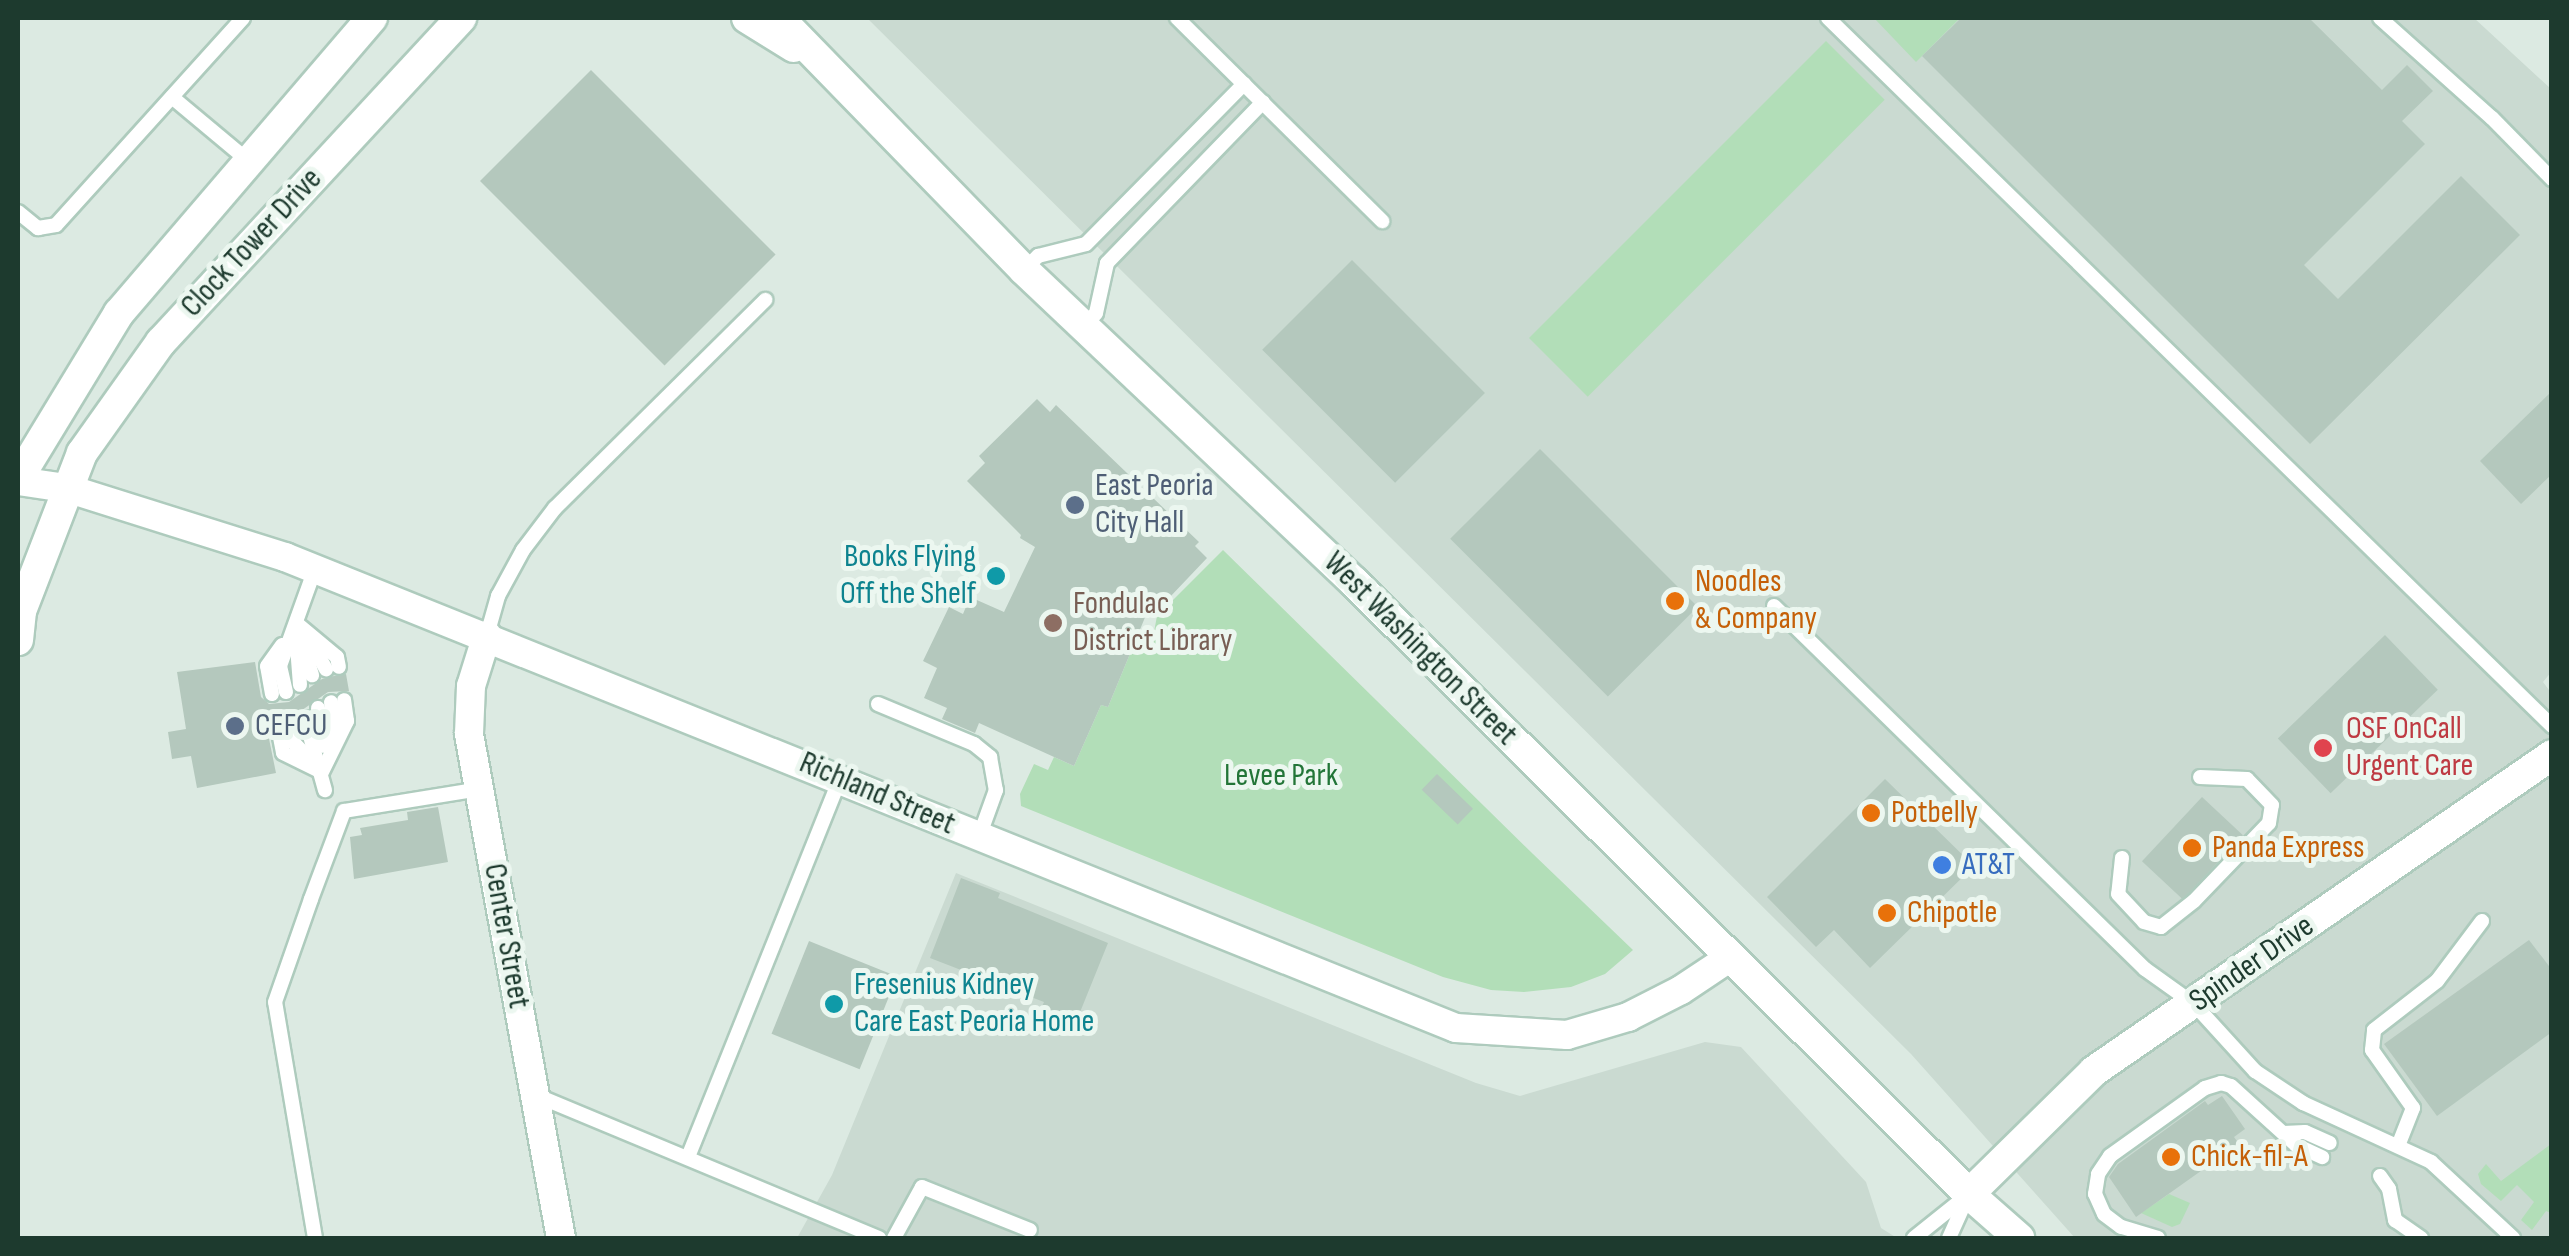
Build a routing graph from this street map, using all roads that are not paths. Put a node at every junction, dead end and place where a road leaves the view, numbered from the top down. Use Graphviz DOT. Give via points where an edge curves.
graph roads {
  1 [pos="243,18"];
  2 [pos="372,18"];
  3 [pos="461,18"];
  4 [pos="748,18"];
  5 [pos="779,18"];
  6 [pos="1177,18"];
  7 [pos="1828,18"];
  8 [pos="2380,18"];
  9 [pos="818,62"];
  10 [pos="1244,84"];
  11 [pos="172,96"];
  12 [pos="1263,102"];
  13 [pos="251,162"];
  14 [pos="2552,179"];
  15 [pos="18,212"];
  16 [pos="1382,221"];
  17 [pos="1024,270"];
  18 [pos="765,300"];
  19 [pos="1084,327"];
  20 [pos="18,480"];
  21 [pos="66,488"];
  22 [pos="315,569"];
  23 [pos="1774,606"];
  24 [pos="296,624"];
  25 [pos="487,635"];
  26 [pos="18,640"];
  27 [pos="878,704"];
  28 [pos="306,718"];
  29 [pos="284,726"];
  30 [pos="2552,726"];
  31 [pos="2552,755"];
  32 [pos="322,772"];
  33 [pos="2200,777"];
  34 [pos="840,778"];
  35 [pos="480,789"];
  36 [pos="325,790"];
  37 [pos="979,837"];
  38 [pos="2122,858"];
  39 [pos="2482,920"];
  40 [pos="1729,958"];
  41 [pos="2194,1004"];
  42 [pos="533,1094"];
  43 [pos="2398,1146"];
  44 [pos="2326,1150"];
  45 [pos="688,1157"];
  46 [pos="2380,1176"];
  47 [pos="1968,1194"];
  48 [pos="1030,1230"];
  49 [pos="315,1238"];
  50 [pos="561,1238"];
  51 [pos="879,1238"];
  52 [pos="894,1238"];
  53 [pos="1914,1238"];
  54 [pos="1949,1238"];
  55 [pos="2020,1238"];
  56 [pos="2158,1238"];
  57 [pos="2421,1238"];
  58 [pos="2513,1238"];
  1 -- 11 [label="lane"];
  2 -- 13 [label="street, Clock Tower Drive"];
  3 -- 21 [label="street, Clock Tower Drive" via="161,342 82,453"];
  4 -- 9 [label="street, West Washington Street"];
  5 -- 9 [label="street, West Washington Street"];
  6 -- 10 [label="lane"];
  7 -- 30 [label="lane"];
  8 -- 14 [label="lane"];
  9 -- 17 [label="street, West Washington Street"];
  10 -- 12 [label="lane"];
  10 -- 17 [label="lane" via="1086,244 1038,256"];
  11 -- 13 [label="lane"];
  11 -- 15 [label="lane" via="56,225 38,228"];
  12 -- 16 [label="lane"];
  12 -- 19 [label="lane" via="1107,263 1096,313"];
  13 -- 20 [label="street, Clock Tower Drive" via="119,313"];
  17 -- 19 [label="street, West Washington Street"];
  18 -- 25 [label="lane" via="555,508 498,596"];
  19 -- 40 [label="street, West Washington Street" via="1354,582"];
  20 -- 21 [label="street, Richland Street"];
  21 -- 22 [label="street, Richland Street"];
  21 -- 26 [label="street, Clock Tower Drive" via="20,611"];
  22 -- 24 [label="lane"];
  22 -- 25 [label="street, Richland Street"];
  23 -- 41 [label="lane" via="2145,969"];
  24 -- 24 [label="lane" via="325,670 337,657"];
  24 -- 24 [label="lane" via="267,666 286,690"];
  25 -- 34 [label="street, Richland Street"];
  25 -- 35 [label="street, Center Street" via="472,686 469,734"];
  27 -- 37 [label="lane" via="990,757 996,790"];
  28 -- 32 [label="lane"];
  29 -- 32 [label="lane" via="282,753"];
  31 -- 41 [label="street, Spinder Drive"];
  32 -- 32 [label="lane" via="324,734 331,703 347,721"];
  32 -- 36 [label="lane"];
  33 -- 38 [label="lane" via="2246,780 2272,805 2269,823 2162,927 2144,922 2118,894"];
  34 -- 37 [label="street, Richland Street"];
  34 -- 45 [label="lane"];
  35 -- 42 [label="street, Center Street"];
  35 -- 49 [label="lane" via="344,811 317,882 275,1002"];
  37 -- 40 [label="street, Richland Street" via="1456,1028 1567,1035 1628,1017"];
  39 -- 43 [label="lane" via="2437,981 2374,1030 2372,1050 2414,1108"];
  40 -- 47 [label="street, West Washington Street"];
  41 -- 43 [label="lane" via="2279,1090"];
  41 -- 47 [label="street, Spinder Drive" via="2094,1072"];
  42 -- 45 [label="lane"];
  42 -- 50 [label="street, Center Street"];
  43 -- 58 [label="lane" via="2450,1176"];
  44 -- 56 [label="lane" via="2305,1132 2284,1134 2240,1091 2221,1082 2205,1088 2110,1156 2095,1184 2098,1205 2122,1227"];
  45 -- 51 [label="lane"];
  46 -- 57 [label="lane" via="2396,1220"];
  47 -- 53 [label="lane"];
  47 -- 54 [label="lane"];
  47 -- 55 [label="street, West Washington Street"];
  48 -- 52 [label="lane" via="922,1187"];
}
